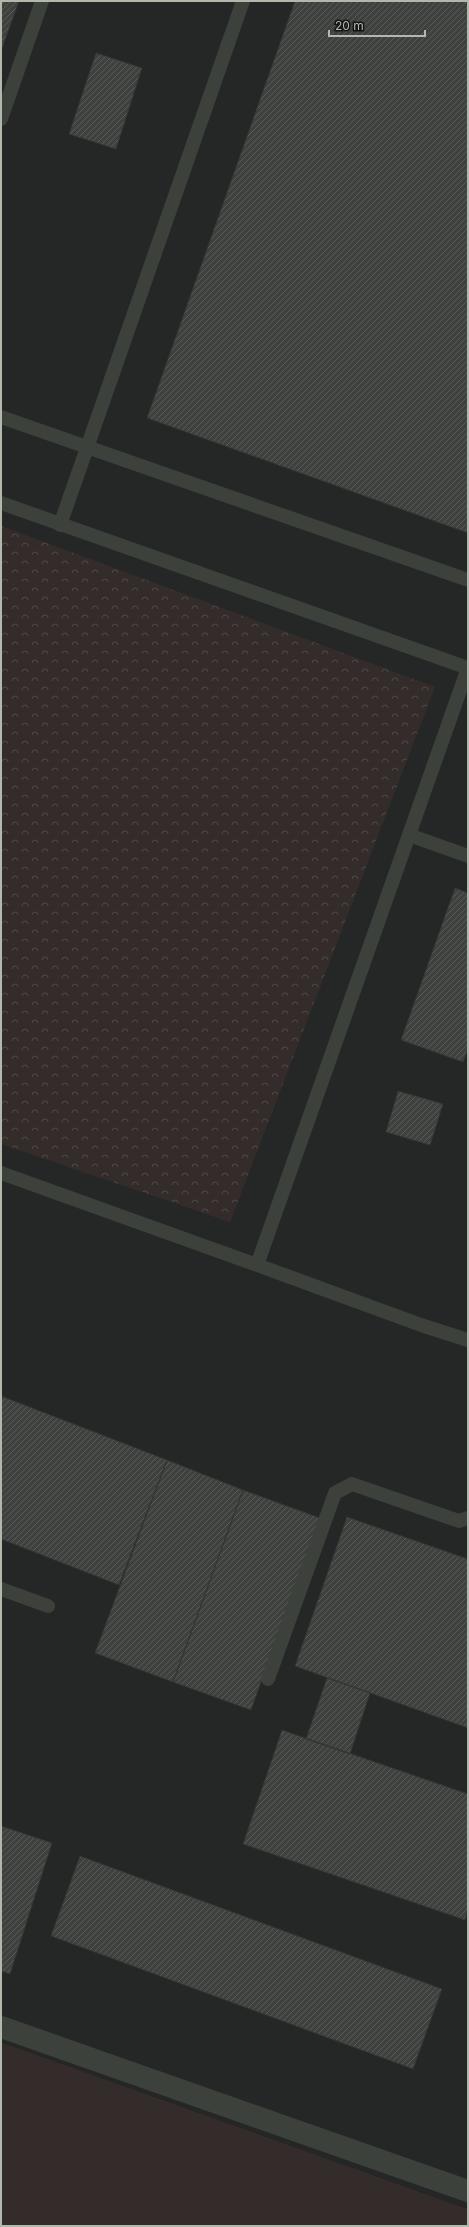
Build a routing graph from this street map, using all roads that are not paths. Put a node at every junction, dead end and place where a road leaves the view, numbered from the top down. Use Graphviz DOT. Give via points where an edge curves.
graph roads {
  1 [pos="42,1"];
  2 [pos="243,1"];
  3 [pos="1,119"];
  4 [pos="1,417"];
  5 [pos="86,447"];
  6 [pos="1,504"];
  7 [pos="60,525"];
  8 [pos="468,580"];
  9 [pos="468,668"];
  10 [pos="409,835"];
  11 [pos="468,856"];
  12 [pos="1,1173"];
  13 [pos="257,1265"];
  14 [pos="468,1340"];
  15 [pos="468,1518"];
  16 [pos="1,1590"];
  17 [pos="48,1606"];
  18 [pos="268,1679"];
  19 [pos="1,2028"];
  20 [pos="468,2191"];
  1 -- 3 [label="lane"];
  2 -- 5 [label="lane"];
  4 -- 5 [label="lane"];
  5 -- 7 [label="lane"];
  5 -- 8 [label="lane"];
  6 -- 7 [label="lane"];
  7 -- 9 [label="lane"];
  9 -- 10 [label="lane"];
  10 -- 11 [label="lane"];
  10 -- 13 [label="lane"];
  12 -- 13 [label="lane"];
  13 -- 14 [label="lane"];
  15 -- 18 [label="lane" via="459,1521 352,1484 335,1493"];
  16 -- 17 [label="lane"];
  19 -- 20 [label="street"];
}
